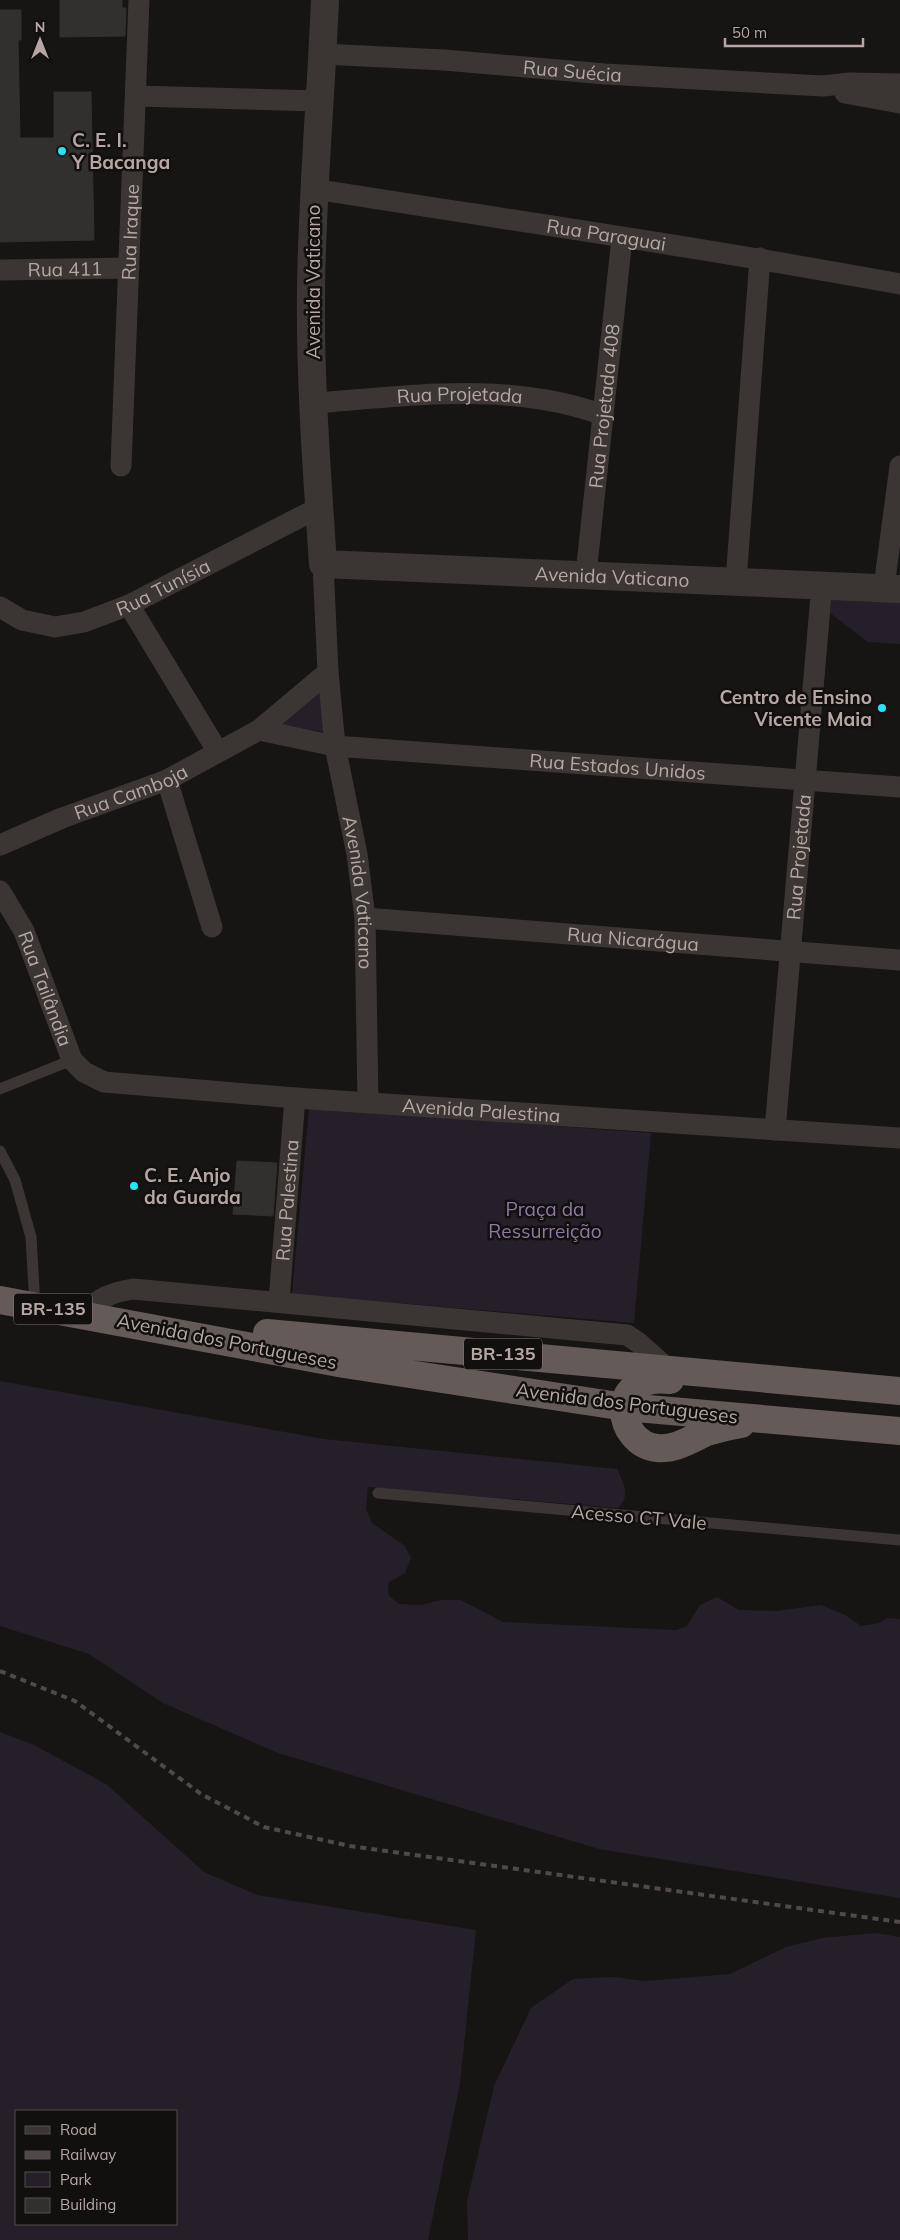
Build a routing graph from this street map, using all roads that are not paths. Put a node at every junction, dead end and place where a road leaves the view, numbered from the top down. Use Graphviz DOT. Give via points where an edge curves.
graph roads {
  1 [pos="139,0"];
  2 [pos="325,0"];
  3 [pos="323,54"];
  4 [pos="900,84"];
  5 [pos="823,86"];
  6 [pos="136,96"];
  7 [pos="319,101"];
  8 [pos="900,103"];
  9 [pos="314,189"];
  10 [pos="622,238"];
  11 [pos="760,258"];
  12 [pos="129,268"];
  13 [pos="0,270"];
  14 [pos="900,284"];
  15 [pos="314,403"];
  16 [pos="603,415"];
  17 [pos="121,466"];
  18 [pos="900,466"];
  19 [pos="320,507"];
  20 [pos="323,564"];
  21 [pos="586,574"];
  22 [pos="736,581"];
  23 [pos="822,584"];
  24 [pos="892,588"];
  25 [pos="130,605"];
  26 [pos="0,606"];
  27 [pos="328,672"];
  28 [pos="258,730"];
  29 [pos="335,746"];
  30 [pos="218,752"];
  31 [pos="167,780"];
  32 [pos="806,780"];
  33 [pos="900,787"];
  34 [pos="0,845"];
  35 [pos="0,891"];
  36 [pos="365,918"];
  37 [pos="212,927"];
  38 [pos="790,952"];
  39 [pos="900,960"];
  40 [pos="72,1060"];
  41 [pos="0,1090"];
  42 [pos="294,1098"];
  43 [pos="368,1103"];
  44 [pos="775,1130"];
  45 [pos="900,1138"];
  46 [pos="0,1150"];
  47 [pos="0,1300"];
  48 [pos="279,1301"];
  49 [pos="35,1306"];
  50 [pos="94,1317"];
  51 [pos="668,1369"];
  52 [pos="808,1383"];
  53 [pos="900,1391"];
  54 [pos="625,1407"];
  55 [pos="770,1420"];
  56 [pos="900,1431"];
  57 [pos="378,1493"];
  58 [pos="900,1540"];
  1 -- 6 [label="street, Rua Iraque"];
  2 -- 3 [label="street, Avenida Vaticano"];
  3 -- 5 [label="street, Rua Suécia"];
  3 -- 7 [label="street, Avenida Vaticano"];
  4 -- 5 [label="street, Rua Suécia"];
  5 -- 8 [label="street, Rua Suécia"];
  6 -- 7 [label="street"];
  6 -- 12 [label="street, Rua Iraque"];
  7 -- 9 [label="street, Avenida Vaticano"];
  9 -- 10 [label="street, Rua Paraguai"];
  9 -- 15 [label="street, Avenida Vaticano" via="311,293"];
  10 -- 11 [label="street, Rua Paraguai"];
  10 -- 16 [label="street, Rua Projetada 408"];
  11 -- 14 [label="street, Rua Paraguai"];
  11 -- 22 [label="street"];
  12 -- 13 [label="street, Rua 411"];
  12 -- 17 [label="street, Rua Iraque"];
  15 -- 16 [label="street, Rua Projetada" via="421,395 499,394 554,401"];
  15 -- 19 [label="street, Avenida Vaticano"];
  16 -- 21 [label="street, Rua Projetada 408"];
  18 -- 24 [label="street"];
  19 -- 20 [label="street, Avenida Vaticano"];
  19 -- 25 [label="street, Rua Tunísia"];
  20 -- 21 [label="street, Avenida Vaticano"];
  20 -- 27 [label="street, Avenida Vaticano"];
  21 -- 22 [label="street, Avenida Vaticano"];
  22 -- 23 [label="street, Avenida Vaticano"];
  23 -- 24 [label="street, Avenida Vaticano"];
  23 -- 32 [label="street, Rua Projetada"];
  25 -- 26 [label="street, Rua Tunísia" via="84,622 55,627 22,620"];
  25 -- 30 [label="street"];
  27 -- 28 [label="street, Rua Camboja"];
  27 -- 29 [label="street, Avenida Vaticano"];
  28 -- 29 [label="street"];
  28 -- 30 [label="street, Rua Camboja"];
  29 -- 32 [label="street, Rua Estados Unidos"];
  29 -- 36 [label="street, Avenida Vaticano" via="357,854"];
  30 -- 31 [label="street, Rua Camboja"];
  31 -- 34 [label="street, Rua Camboja" via="62,818"];
  31 -- 37 [label="street"];
  32 -- 33 [label="street, Rua Estados Unidos"];
  32 -- 38 [label="street, Rua Projetada"];
  35 -- 40 [label="street, Rua Tailândia" via="24,931"];
  36 -- 38 [label="street, Rua Nicarágua"];
  36 -- 43 [label="street, Avenida Vaticano"];
  38 -- 39 [label="street, Rua Nicarágua"];
  38 -- 44 [label="street, Rua Projetada"];
  40 -- 41 [label="lane"];
  40 -- 42 [label="street, Avenida Palestina" via="84,1072 104,1082"];
  42 -- 43 [label="street, Avenida Palestina"];
  42 -- 48 [label="street, Rua Palestina"];
  43 -- 44 [label="street, Avenida Palestina"];
  44 -- 45 [label="street, Avenida Palestina"];
  46 -- 49 [label="lane" via="15,1180 32,1237"];
  47 -- 49 [label="highway, BR-135"];
  48 -- 50 [label="street" via="133,1289 114,1292 100,1299"];
  48 -- 51 [label="street" via="626,1335"];
  49 -- 50 [label="highway, BR-135"];
  50 -- 51 [label="highway, Avenida dos Portugueses / BR-135"];
  50 -- 54 [label="highway, Avenida dos Portugueses / BR-135" via="344,1364"];
  51 -- 52 [label="highway, Avenida dos Portugueses / BR-135"];
  52 -- 53 [label="highway, Avenida dos Portugueses / BR-135"];
  52 -- 54 [label="highway" via="749,1387 655,1378 644,1380 630,1391"];
  54 -- 55 [label="highway, Avenida dos Portugueses / BR-135"];
  54 -- 55 [label="highway" via="626,1422 636,1439 655,1448 677,1446 719,1428"];
  55 -- 56 [label="highway, Avenida dos Portugueses / BR-135"];
  57 -- 58 [label="lane, Acesso CT Vale"];
}
